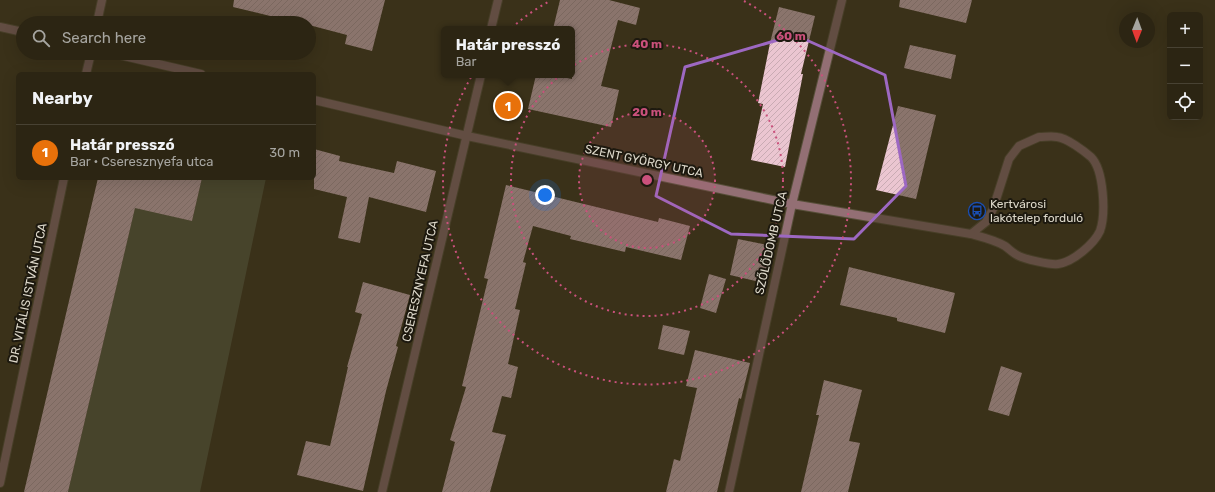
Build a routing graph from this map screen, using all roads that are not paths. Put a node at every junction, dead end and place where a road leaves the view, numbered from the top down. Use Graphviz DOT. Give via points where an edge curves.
graph roads {
  1 [pos="102,0"];
  2 [pos="498,0"];
  3 [pos="842,0"];
  4 [pos="99,16"];
  5 [pos="492,26"];
  6 [pos="0,27"];
  7 [pos="16,30"];
  8 [pos="89,60"];
  9 [pos="140,60"];
  10 [pos="86,72"];
  11 [pos="192,72"];
  12 [pos="480,78"];
  13 [pos="316,100"];
  14 [pos="467,136"];
  15 [pos="64,180"];
  16 [pos="792,204"];
  17 [pos="971,234"];
  18 [pos="0,483"];
  19 [pos="382,492"];
  20 [pos="729,492"];
  1 -- 4 [label="street"];
  2 -- 5 [label="street"];
  3 -- 16 [label="street, SZŐLŐDOMB UTCA"];
  6 -- 7 [label="street"];
  8 -- 10 [label="street"];
  9 -- 11 [label="street"];
  12 -- 14 [label="street, CSERESZNYEFA UTCA"];
  13 -- 14 [label="street, SZENT GYÖRGY UTCA"];
  14 -- 16 [label="street, SZENT GYÖRGY UTCA"];
  14 -- 19 [label="street, CSERESZNYEFA UTCA"];
  15 -- 18 [label="street, DR. VITÁLIS ISTVÁN UTCA"];
  16 -- 17 [label="street, SZENT GYÖRGY UTCA"];
  16 -- 20 [label="street, SZŐLŐDOMB UTCA"];
  17 -- 17 [label="street" via="1004,246 1018,256 1035,261 1058,264 1075,257 1087,248 1100,231 1103,192 1092,158 1059,137 1039,137 1018,146 1009,159 993,209 986,222"];
}
